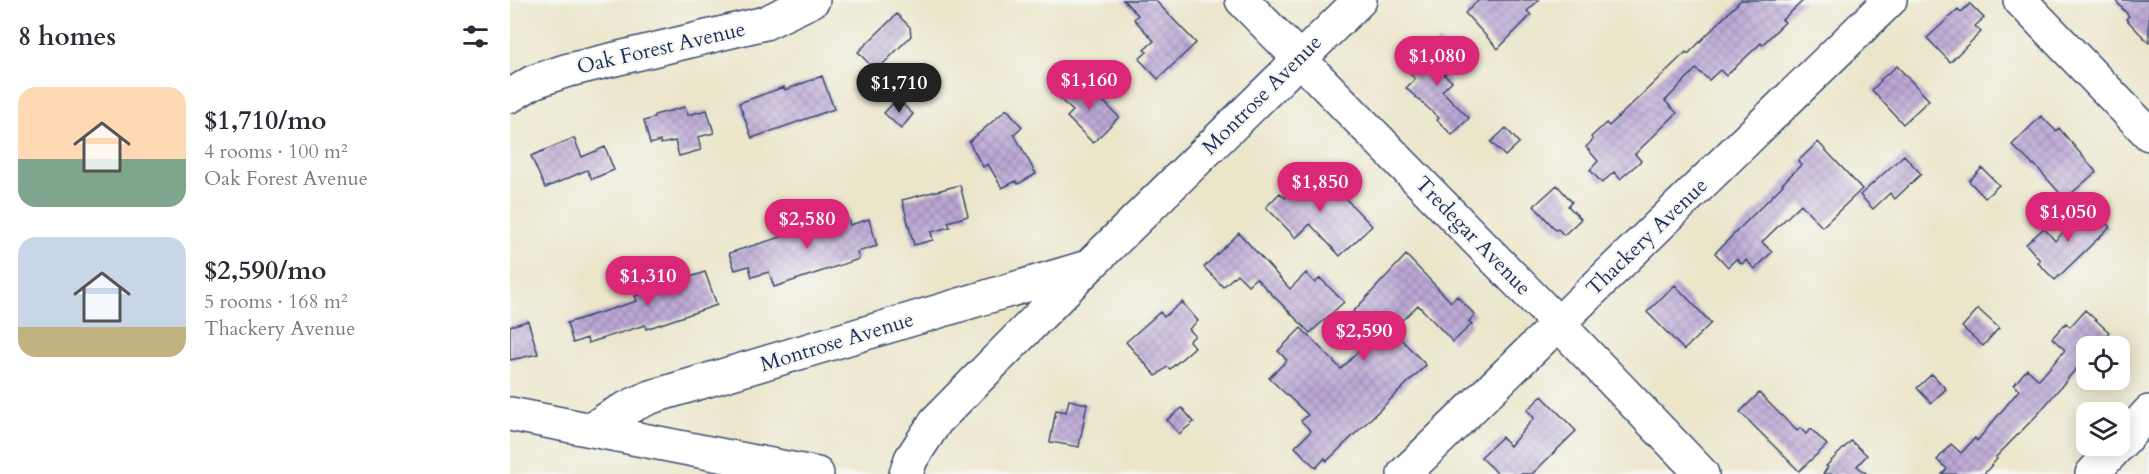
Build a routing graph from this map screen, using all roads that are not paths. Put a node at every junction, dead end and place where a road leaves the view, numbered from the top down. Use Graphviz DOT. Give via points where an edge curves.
graph roads {
  1 [pos="813,0"];
  2 [pos="1242,0"];
  3 [pos="1360,0"];
  4 [pos="1890,0"];
  5 [pos="2020,0"];
  6 [pos="1299,59"];
  7 [pos="510,96"];
  8 [pos="2149,134"];
  9 [pos="1088,267"];
  10 [pos="1557,324"];
  11 [pos="2149,412"];
  12 [pos="510,414"];
  13 [pos="592,430"];
  14 [pos="2130,433"];
  15 [pos="2109,456"];
  16 [pos="817,474"];
  17 [pos="906,474"];
  18 [pos="1404,474"];
  19 [pos="1702,474"];
  20 [pos="2092,474"];
  1 -- 7 [label="street, Oak Forest Avenue" via="765,23 565,71 533,82"];
  2 -- 6 [label="street, Tredegar Avenue"];
  3 -- 6 [label="street, Montrose Avenue"];
  4 -- 10 [label="street, Thackery Avenue"];
  5 -- 8 [label="street"];
  6 -- 9 [label="street, Montrose Avenue"];
  6 -- 10 [label="street, Tredegar Avenue"];
  9 -- 13 [label="street, Montrose Avenue" via="651,397"];
  9 -- 17 [label="street, Montrose Avenue" via="936,421 916,450"];
  10 -- 18 [label="street, Thackery Avenue"];
  10 -- 19 [label="street, Tredegar Avenue"];
  11 -- 14 [label="street"];
  12 -- 13 [label="street"];
  13 -- 16 [label="street"];
  15 -- 20 [label="street"];
}
